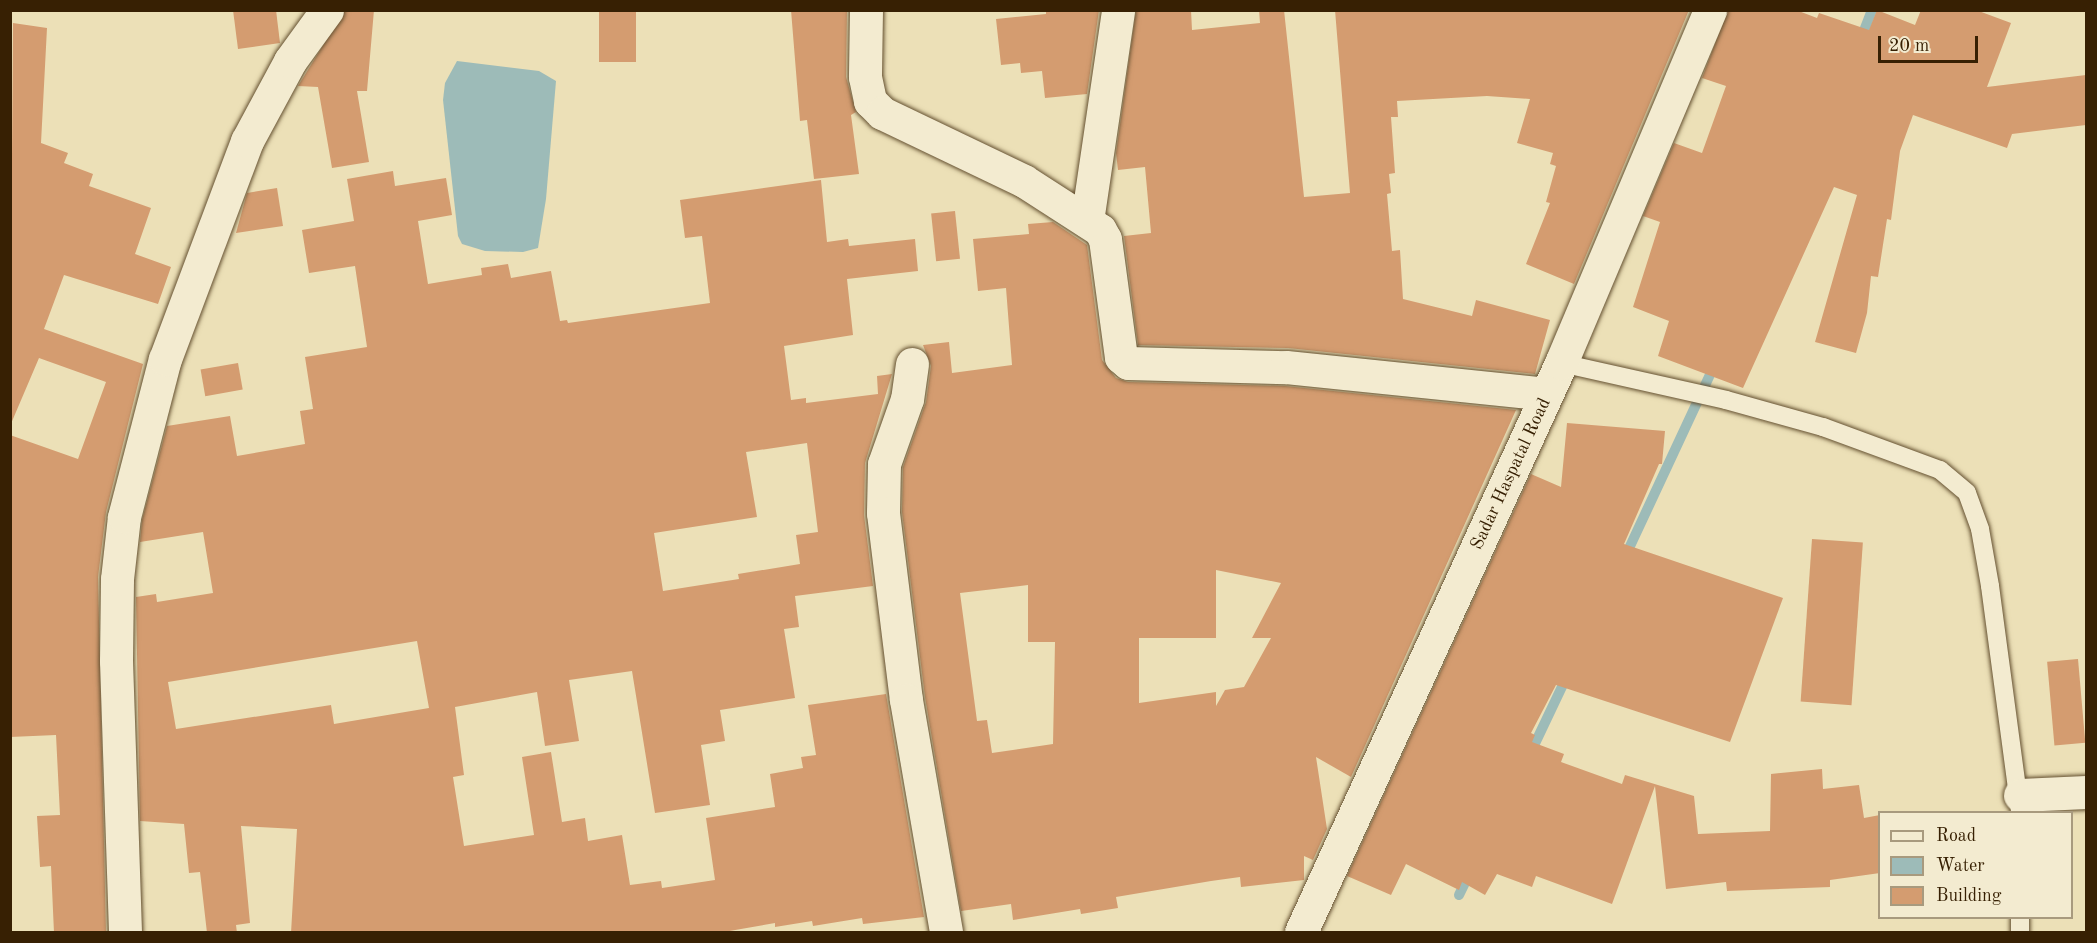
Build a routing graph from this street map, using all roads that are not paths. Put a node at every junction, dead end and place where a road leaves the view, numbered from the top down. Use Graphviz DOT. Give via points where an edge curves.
graph roads {
  1 [pos="327,10"];
  2 [pos="866,10"];
  3 [pos="1118,10"];
  4 [pos="1710,10"];
  5 [pos="1087,221"];
  6 [pos="1561,363"];
  7 [pos="912,364"];
  8 [pos="1547,394"];
  9 [pos="2086,792"];
  10 [pos="2020,804"];
  11 [pos="125,933"];
  12 [pos="946,933"];
  13 [pos="1301,933"];
  1 -- 11 [label="street" via="290,61 248,141 165,359 124,517 117,579 116,661"];
  2 -- 5 [label="street" via="866,77 870,101 882,113 1024,181"];
  3 -- 5 [label="street"];
  4 -- 6 [label="street, Sadar Haspatal Road"];
  5 -- 8 [label="street" via="1100,230 1105,240 1121,357 1128,363 1286,367"];
  6 -- 8 [label="street, Sadar Haspatal Road"];
  6 -- 10 [label="lane" via="1599,368 1823,428 1940,470 1967,493 1980,529 1990,586"];
  7 -- 12 [label="street" via="907,399 884,464 884,513 906,700"];
  8 -- 13 [label="street, Sadar Haspatal Road"];
  9 -- 10 [label="street"];
}
